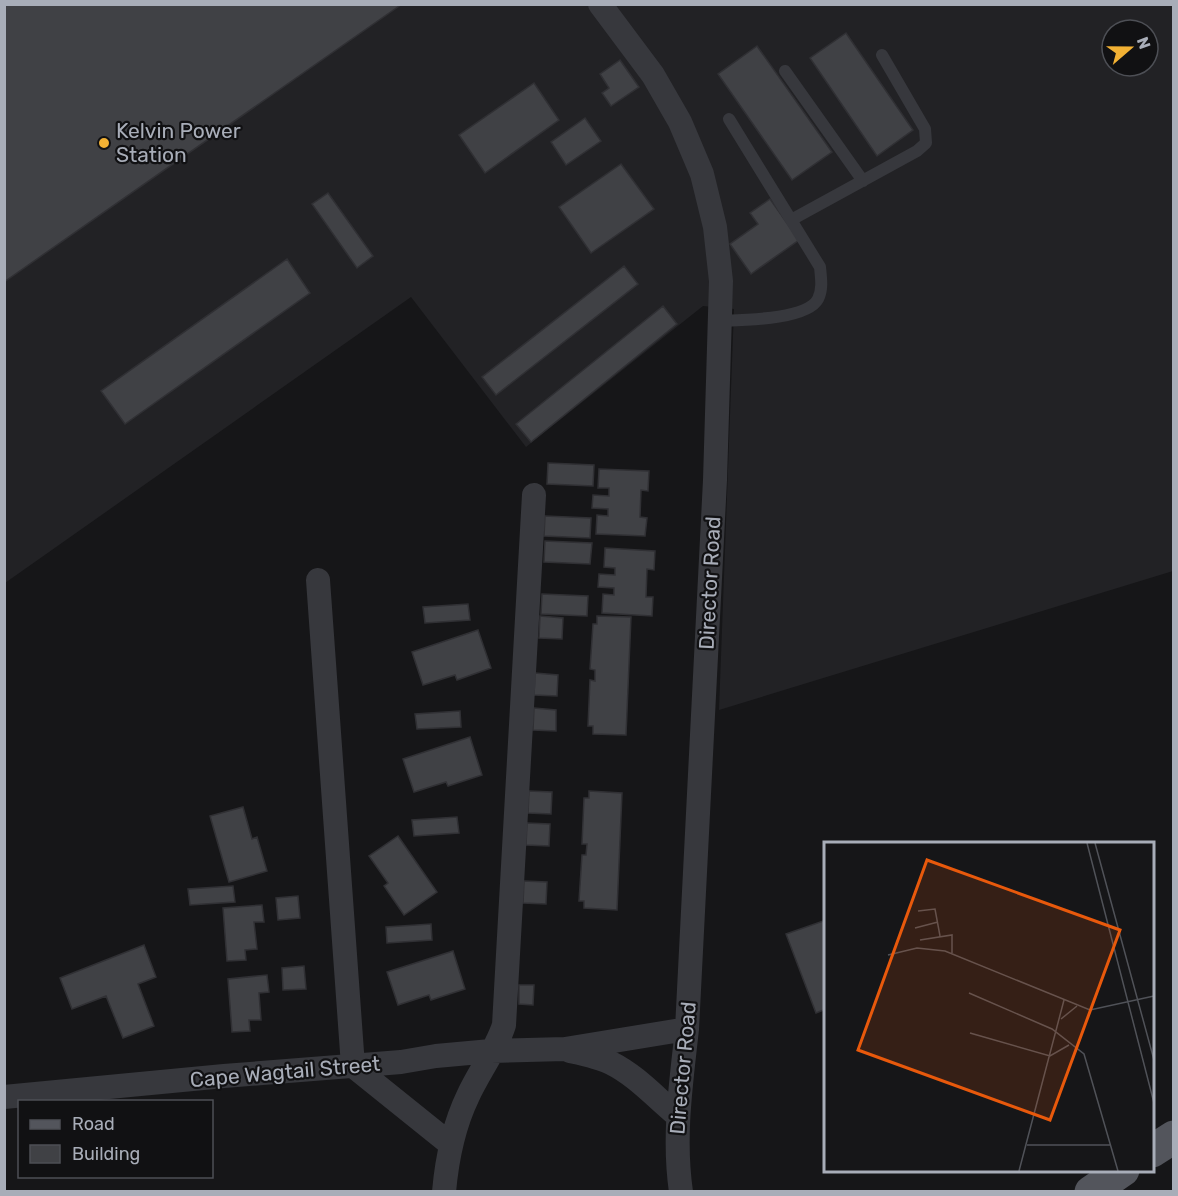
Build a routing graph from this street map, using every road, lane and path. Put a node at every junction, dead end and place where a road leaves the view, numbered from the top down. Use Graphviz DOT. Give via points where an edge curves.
graph roads {
  1 [pos="600,4"];
  2 [pos="882,55"];
  3 [pos="785,71"];
  4 [pos="729,118"];
  5 [pos="863,181"];
  6 [pos="792,220"];
  7 [pos="719,321"];
  8 [pos="534,495"];
  9 [pos="318,580"];
  10 [pos="687,1029"];
  11 [pos="565,1049"];
  12 [pos="491,1051"];
  13 [pos="353,1066"];
  14 [pos="4,1097"];
  15 [pos="678,1116"];
  16 [pos="1173,1137"];
  17 [pos="450,1144"];
  18 [pos="1154,1150"];
  19 [pos="1120,1172"];
  20 [pos="444,1191"];
  21 [pos="681,1191"];
  22 [pos="1091,1191"];
  1 -- 7 [label="street, Director Road" via="653,75 680,122 702,174 715,227 721,281"];
  2 -- 5 [label="lane" via="925,129 926,143"];
  3 -- 5 [label="lane"];
  4 -- 6 [label="lane"];
  5 -- 6 [label="lane"];
  6 -- 7 [label="lane" via="820,267 822,288 817,302 787,316"];
  7 -- 10 [label="street, Director Road" via="715,480"];
  8 -- 12 [label="street" via="507,994 504,1025"];
  9 -- 13 [label="street"];
  10 -- 11 [label="street"];
  10 -- 15 [label="street, Director Road"];
  11 -- 12 [label="street, Cape Wagtail Street"];
  11 -- 15 [label="street" via="609,1062 643,1084"];
  12 -- 13 [label="street, Cape Wagtail Street"];
  12 -- 17 [label="street" via="467,1097"];
  13 -- 14 [label="street, Cape Wagtail Street"];
  13 -- 17 [label="street"];
  15 -- 21 [label="street, Director Road"];
  16 -- 18 [label="main road"];
  17 -- 20 [label="street"];
  19 -- 22 [label="main road"];
}
